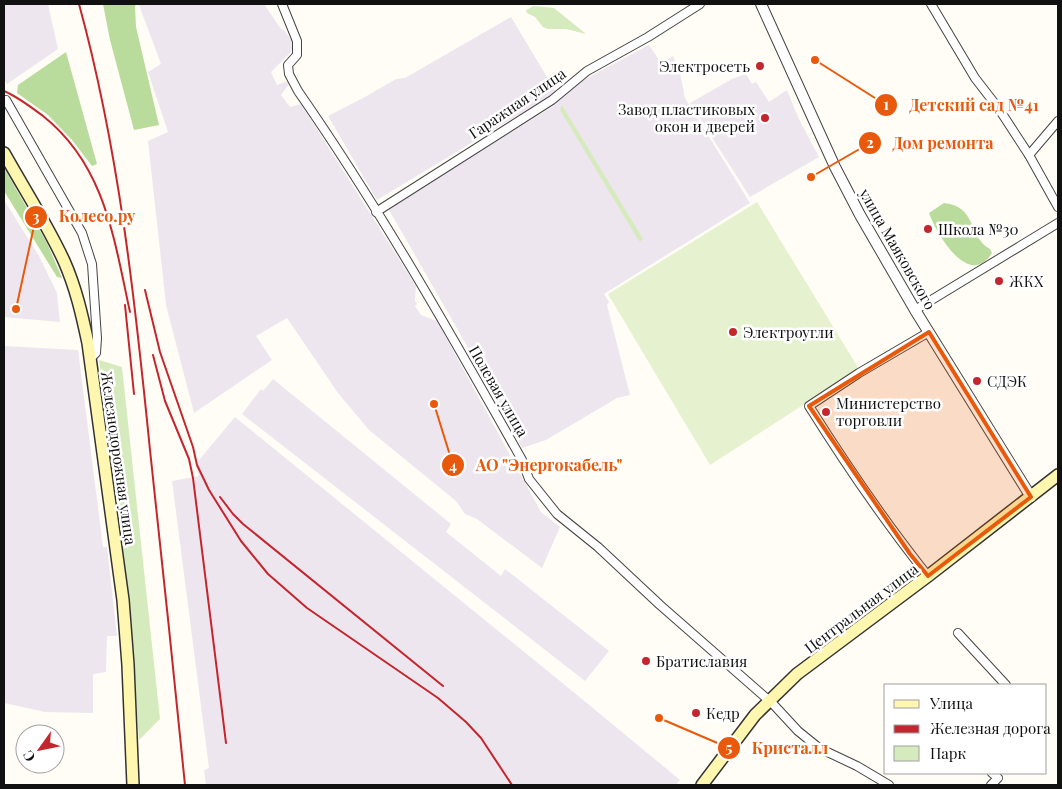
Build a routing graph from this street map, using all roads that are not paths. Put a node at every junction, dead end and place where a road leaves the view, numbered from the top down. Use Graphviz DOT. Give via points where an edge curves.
graph roads {
  1 [pos="282,4"];
  2 [pos="700,4"];
  3 [pos="761,4"];
  4 [pos="931,4"];
  5 [pos="6,100"];
  6 [pos="1058,122"];
  7 [pos="4,153"];
  8 [pos="1029,155"];
  9 [pos="1058,207"];
  10 [pos="376,212"];
  11 [pos="1058,223"];
  12 [pos="915,310"];
  13 [pos="929,332"];
  14 [pos="91,358"];
  15 [pos="1058,476"];
  16 [pos="1031,497"];
  17 [pos="928,576"];
  18 [pos="958,633"];
  19 [pos="1005,684"];
  20 [pos="769,700"];
  21 [pos="997,774"];
  22 [pos="133,785"];
  23 [pos="702,785"];
  24 [pos="889,785"];
  25 [pos="991,785"];
  1 -- 10 [label="street, Полевая улица" via="297,41 297,54 288,65 289,74"];
  2 -- 10 [label="street, Гаражная улица" via="587,71 552,100"];
  3 -- 12 [label="street, улица Маяковского" via="850,196"];
  4 -- 8 [label="street" via="975,78"];
  5 -- 14 [label="street" via="82,233 92,264 97,338 96,353"];
  6 -- 8 [label="street"];
  7 -- 14 [label="main road, Железнодорожная улица" via="65,263 81,309"];
  8 -- 9 [label="street"];
  10 -- 20 [label="street, Полевая улица" via="430,297 536,490 558,514"];
  11 -- 12 [label="street"];
  12 -- 13 [label="street, улица Маяковского"];
  13 -- 16 [label="street, улица Маяковского"];
  13 -- 17 [label="street" via="808,406"];
  14 -- 22 [label="main road, Железнодорожная улица" via="123,600"];
  15 -- 16 [label="main road, Центральная улица"];
  16 -- 17 [label="main road, Центральная улица"];
  17 -- 20 [label="main road, Центральная улица" via="819,657"];
  18 -- 19 [label="street"];
  20 -- 23 [label="main road, Центральная улица"];
  20 -- 24 [label="street, Полевая улица" via="819,748"];
  21 -- 25 [label="street"];
}
